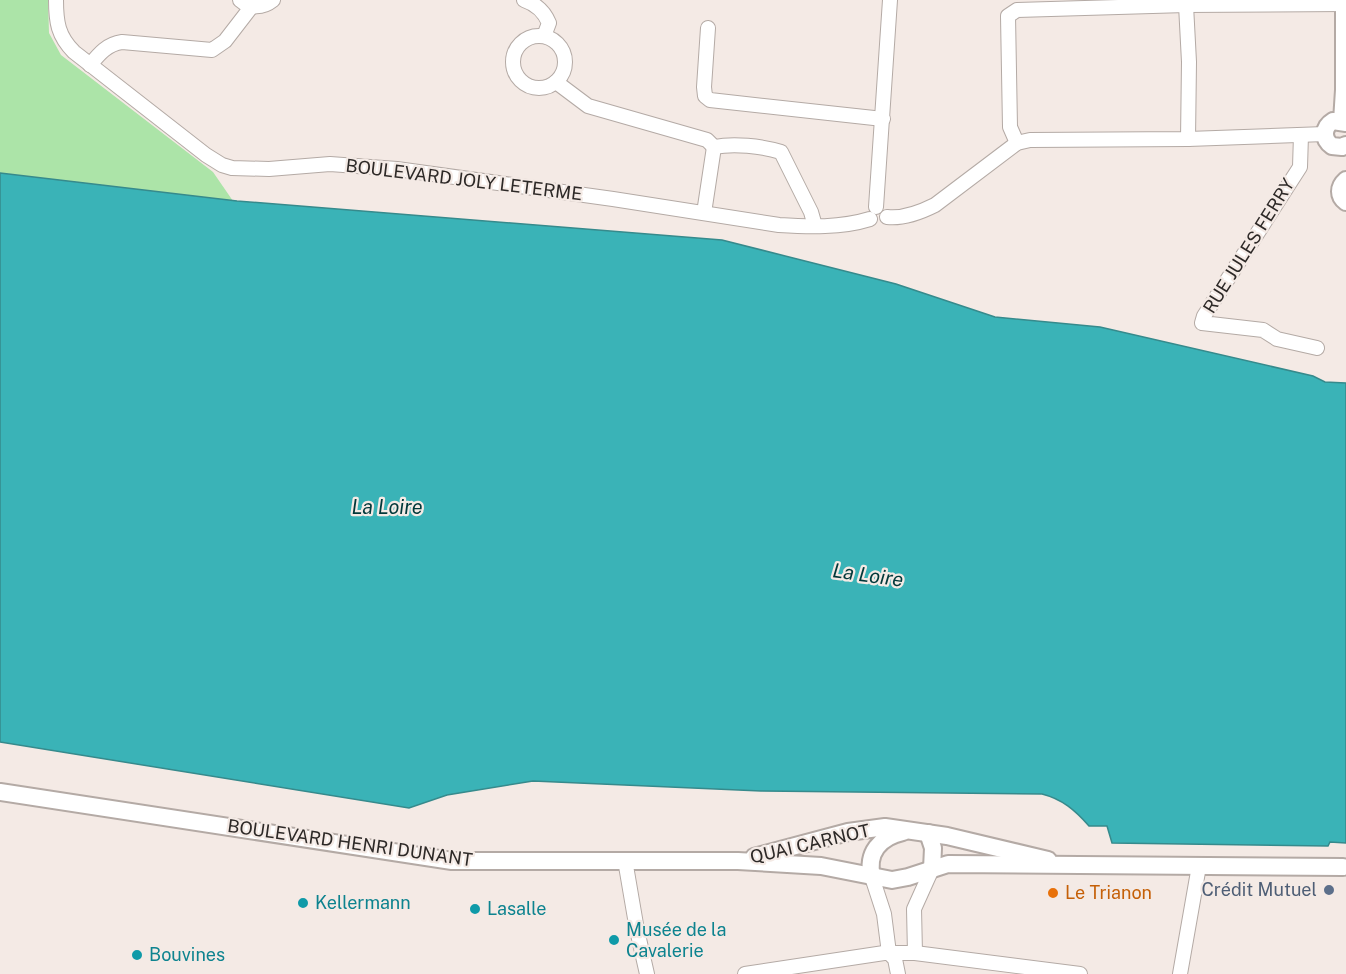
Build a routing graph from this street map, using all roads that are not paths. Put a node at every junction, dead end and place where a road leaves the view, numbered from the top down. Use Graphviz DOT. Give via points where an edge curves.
graph roads {
  1 [pos="56,0"];
  2 [pos="273,0"];
  3 [pos="524,0"];
  4 [pos="891,0"];
  5 [pos="246,3"];
  6 [pos="1187,3"];
  7 [pos="1344,3"];
  8 [pos="1058,4"];
  9 [pos="708,28"];
  10 [pos="544,36"];
  11 [pos="90,65"];
  12 [pos="556,82"];
  13 [pos="883,119"];
  14 [pos="1344,122"];
  15 [pos="1325,134"];
  16 [pos="1301,135"];
  17 [pos="1188,139"];
  18 [pos="1017,143"];
  19 [pos="714,147"];
  20 [pos="1345,151"];
  21 [pos="1346,180"];
  22 [pos="1346,202"];
  23 [pos="704,213"];
  24 [pos="873,213"];
  25 [pos="815,226"];
  26 [pos="1317,348"];
  27 [pos="0,792"];
  28 [pos="910,830"];
  29 [pos="928,833"];
  30 [pos="876,848"];
  31 [pos="625,860"];
  32 [pos="738,861"];
  33 [pos="1061,864"];
  34 [pos="1199,866"];
  35 [pos="932,868"];
  36 [pos="1345,868"];
  37 [pos="872,877"];
  38 [pos="908,877"];
  39 [pos="889,953"];
  40 [pos="915,953"];
  41 [pos="1026,971"];
  42 [pos="647,974"];
  43 [pos="745,974"];
  44 [pos="898,974"];
  45 [pos="1080,974"];
  46 [pos="1180,974"];
  1 -- 11 [label="street, BOULEVARD JOLY LETERME" via="59,32 65,43"];
  2 -- 5 [label="street" via="262,6"];
  3 -- 10 [label="street" via="536,5 546,16 549,23"];
  4 -- 13 [label="street"];
  5 -- 11 [label="street" via="225,41 212,51 113,43"];
  6 -- 7 [label="street"];
  6 -- 8 [label="street"];
  6 -- 17 [label="street"];
  7 -- 14 [label="main road"];
  8 -- 18 [label="street" via="1017,10 1008,16 1010,127"];
  9 -- 13 [label="street" via="704,87 710,100"];
  10 -- 12 [label="street" via="564,53 564,71"];
  10 -- 12 [label="street" via="521,42 513,56 513,68 525,84 534,88"];
  11 -- 23 [label="street, BOULEVARD JOLY LETERME" via="206,155 232,168 356,165"];
  12 -- 19 [label="street" via="588,106 707,140"];
  13 -- 24 [label="street"];
  14 -- 15 [label="main road" via="1330,123"];
  15 -- 16 [label="street"];
  15 -- 20 [label="main road" via="1328,143"];
  16 -- 17 [label="street"];
  16 -- 26 [label="street, RUE JULES FERRY" via="1300,167 1202,323 1263,330 1277,339"];
  17 -- 18 [label="street"];
  18 -- 24 [label="street, BOULEVARD JOLY LETERME" via="923,211 887,217 880,224 875,223"];
  19 -- 23 [label="street"];
  19 -- 25 [label="street" via="781,152 812,212"];
  21 -- 22 [label="main road" via="1340,191"];
  23 -- 25 [label="street, BOULEVARD JOLY LETERME" via="778,225"];
  24 -- 25 [label="street, BOULEVARD JOLY LETERME" via="848,225"];
  27 -- 31 [label="main road, BOULEVARD HENRI DUNANT" via="453,861"];
  28 -- 29 [label="main road, QUAI CARNOT"];
  28 -- 30 [label="main road" via="889,835"];
  28 -- 32 [label="main road, QUAI CARNOT" via="867,829"];
  29 -- 33 [label="main road, QUAI CARNOT"];
  29 -- 35 [label="main road" via="933,849"];
  30 -- 37 [label="main road" via="870,859"];
  30 -- 38 [label="main road" via="888,870"];
  31 -- 32 [label="main road, BOULEVARD HENRI DUNANT"];
  31 -- 42 [label="street"];
  32 -- 37 [label="main road, QUAI CARNOT" via="821,866"];
  33 -- 34 [label="main road, QUAI CARNOT"];
  33 -- 35 [label="main road, QUAI CARNOT" via="948,864"];
  34 -- 36 [label="main road, QUAI CARNOT"];
  34 -- 46 [label="street"];
  35 -- 38 [label="main road, QUAI CARNOT"];
  35 -- 40 [label="street" via="914,909"];
  37 -- 38 [label="main road, QUAI CARNOT"];
  37 -- 39 [label="street" via="884,914"];
  39 -- 40 [label="street"];
  39 -- 43 [label="street"];
  39 -- 44 [label="street" via="895,959"];
  40 -- 41 [label="street"];
  41 -- 45 [label="street"];
}
